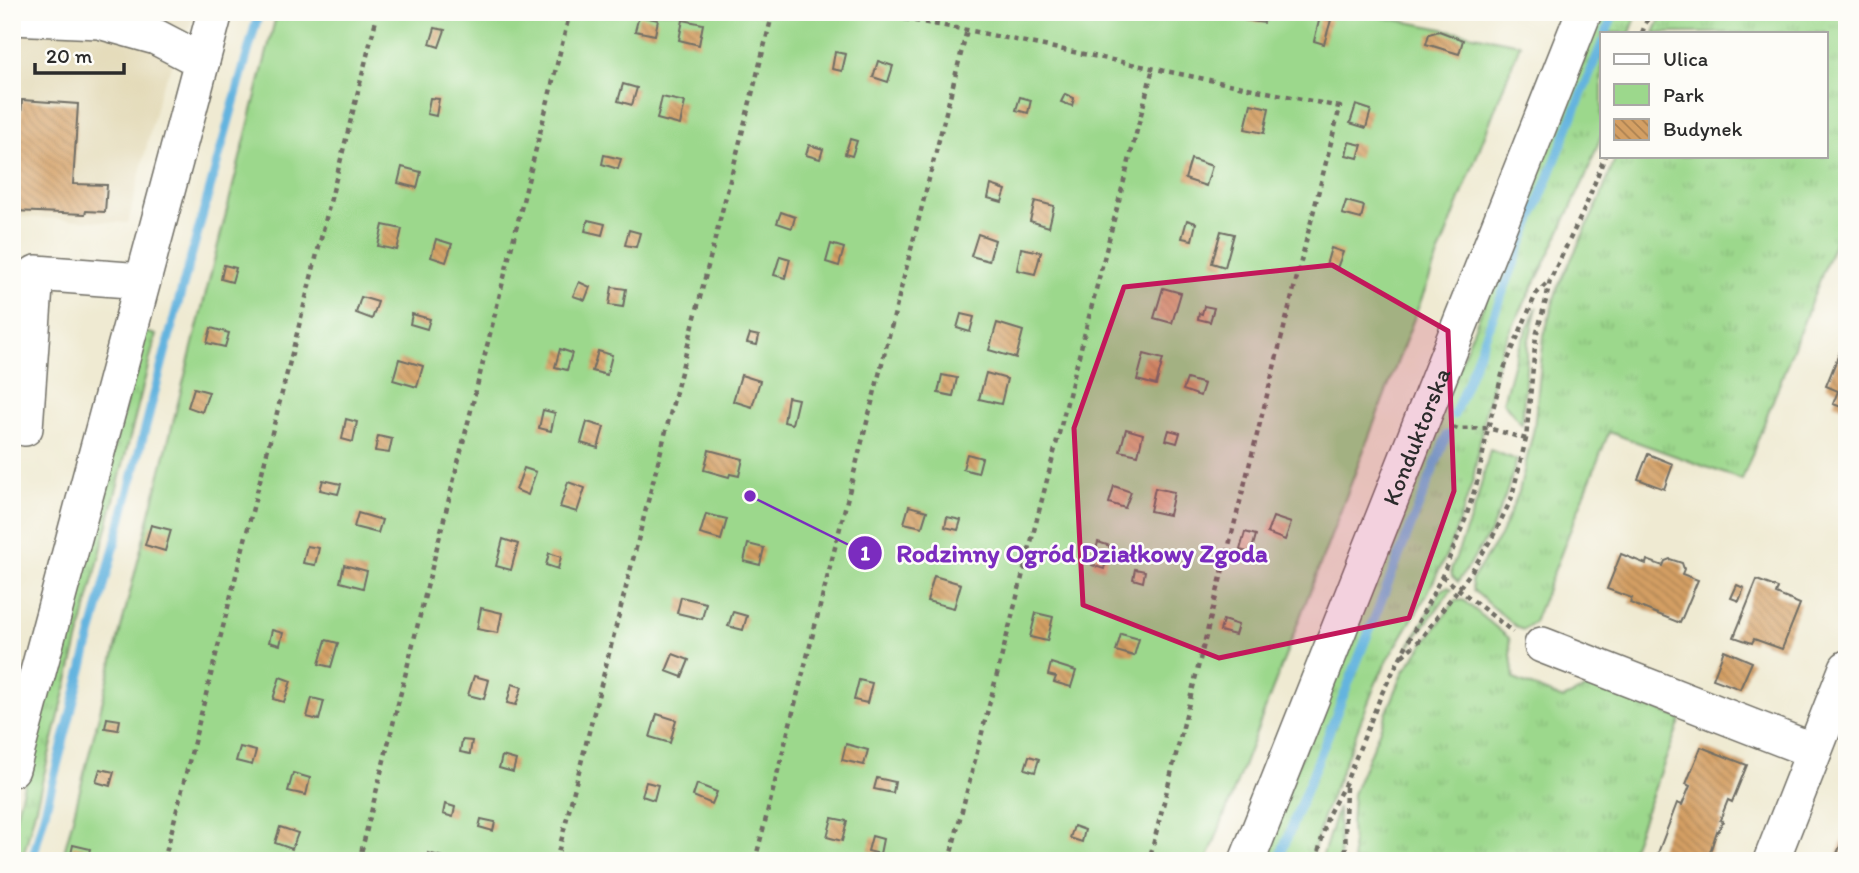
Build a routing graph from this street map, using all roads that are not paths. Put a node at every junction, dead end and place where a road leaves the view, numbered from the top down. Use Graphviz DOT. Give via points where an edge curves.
graph roads {
  1 [pos="215,12"];
  2 [pos="1584,12"];
  3 [pos="12,17"];
  4 [pos="202,61"];
  5 [pos="142,281"];
  6 [pos="25,428"];
  7 [pos="1542,645"];
  8 [pos="1847,668"];
  9 [pos="1814,751"];
  10 [pos="12,769"];
  11 [pos="1247,861"];
  12 [pos="1772,861"];
  1 -- 4 [label="street"];
  2 -- 11 [label="street, Konduktorska"];
  3 -- 4 [label="street" via="99,22 156,37"];
  4 -- 5 [label="street"];
  5 -- 6 [label="street" via="36,273"];
  5 -- 10 [label="street"];
  7 -- 9 [label="street"];
  8 -- 9 [label="street"];
  9 -- 12 [label="street"];
}
